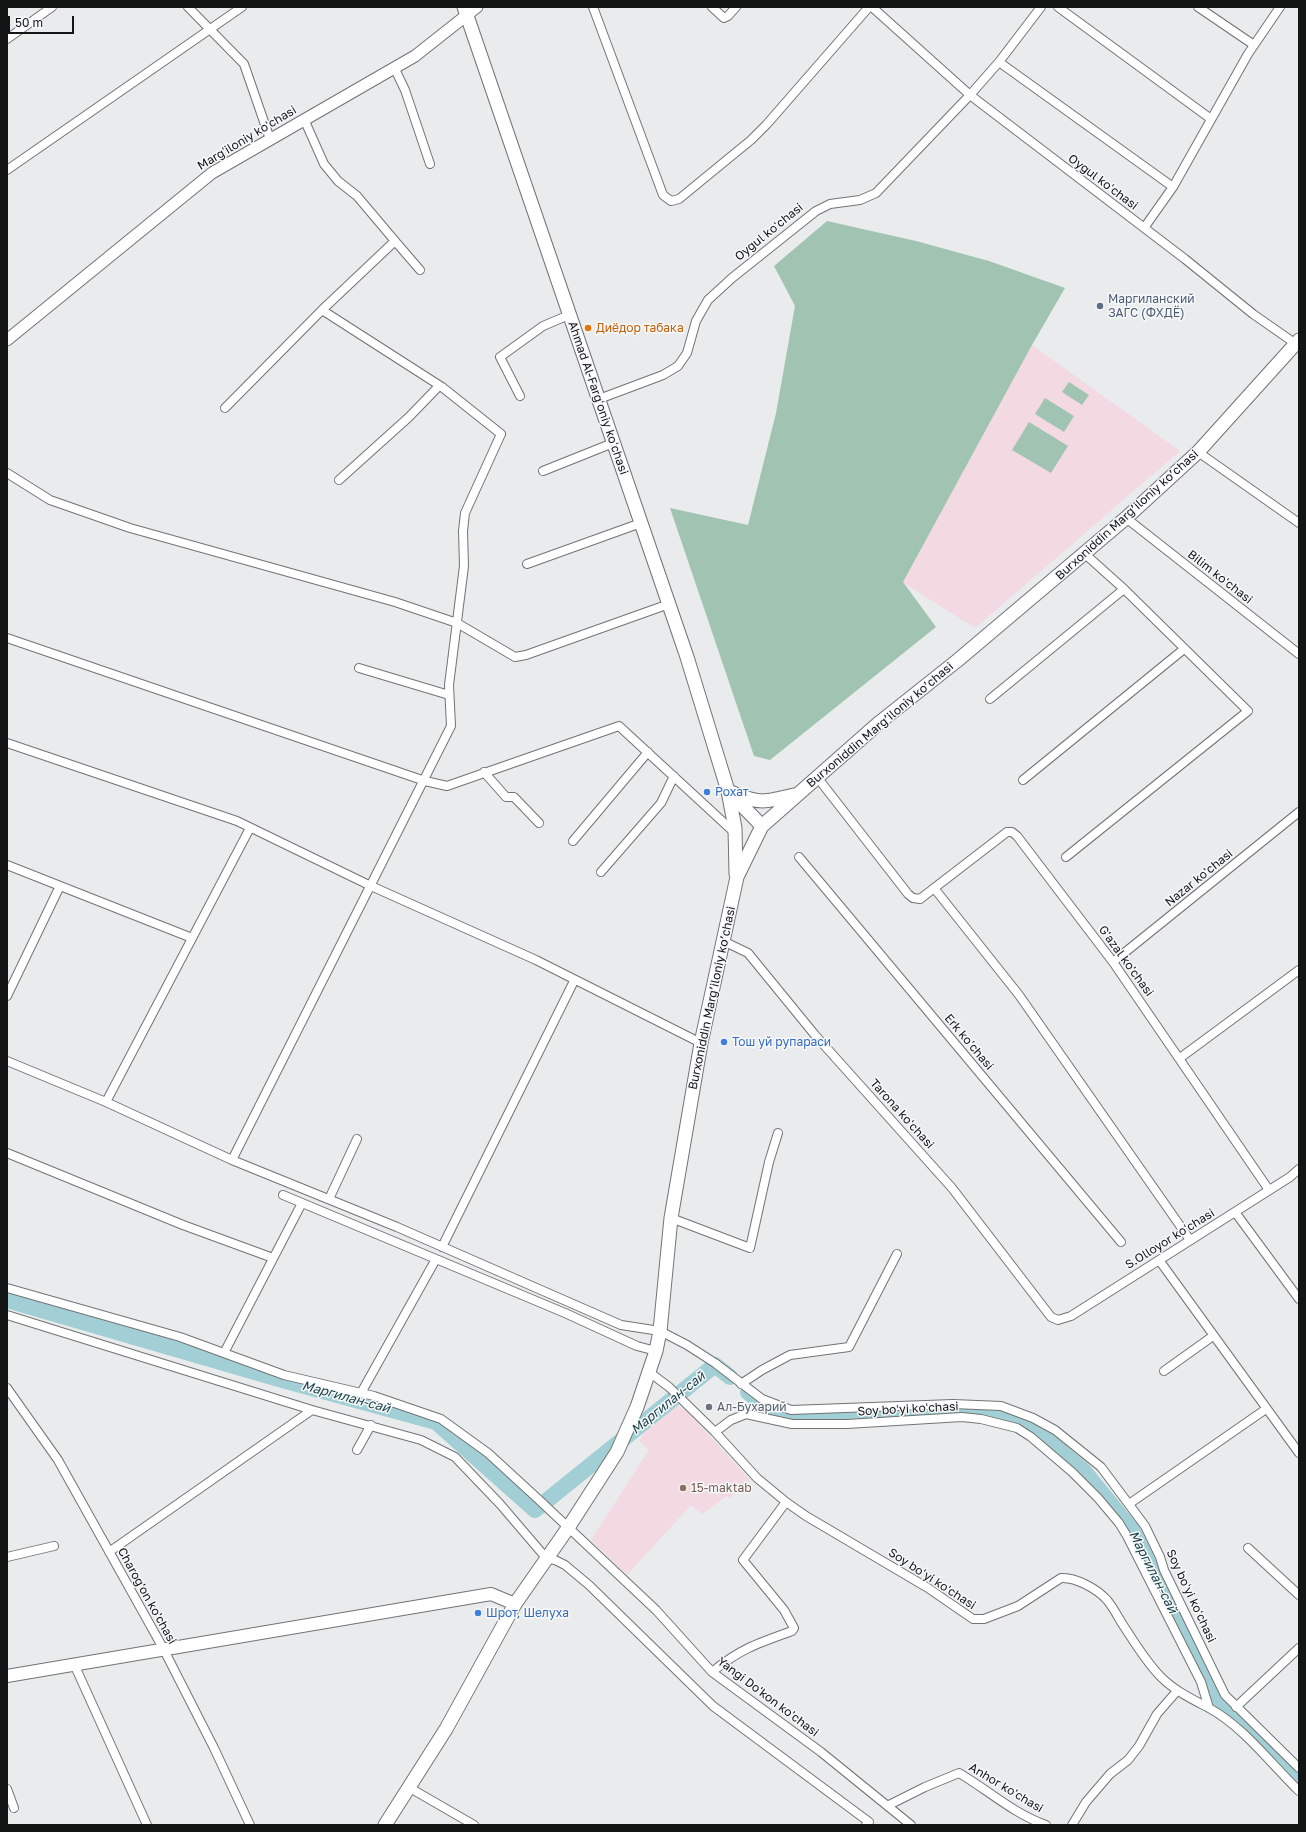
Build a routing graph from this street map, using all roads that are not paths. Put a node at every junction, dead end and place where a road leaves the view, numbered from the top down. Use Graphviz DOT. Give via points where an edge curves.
graph roads {
  1 [pos="52,7"];
  2 [pos="188,7"];
  3 [pos="242,7"];
  4 [pos="593,7"];
  5 [pos="712,7"];
  6 [pos="736,7"];
  7 [pos="869,7"];
  8 [pos="872,7"];
  9 [pos="1041,7"];
  10 [pos="1058,7"];
  11 [pos="1198,7"];
  12 [pos="1280,7"];
  13 [pos="469,10"];
  14 [pos="211,29"];
  15 [pos="7,39"];
  16 [pos="1254,45"];
  17 [pos="999,62"];
  18 [pos="394,67"];
  19 [pos="970,95"];
  20 [pos="1210,119"];
  21 [pos="304,120"];
  22 [pos="270,139"];
  23 [pos="430,164"];
  24 [pos="7,170"];
  25 [pos="1173,187"];
  26 [pos="1144,228"];
  27 [pos="395,241"];
  28 [pos="420,270"];
  29 [pos="322,310"];
  30 [pos="569,314"];
  31 [pos="7,340"];
  32 [pos="1297,342"];
  33 [pos="439,386"];
  34 [pos="520,396"];
  35 [pos="599,399"];
  36 [pos="225,408"];
  37 [pos="614,443"];
  38 [pos="1198,452"];
  39 [pos="543,471"];
  40 [pos="7,473"];
  41 [pos="339,480"];
  42 [pos="1126,518"];
  43 [pos="641,523"];
  44 [pos="1299,523"];
  45 [pos="1085,554"];
  46 [pos="527,564"];
  47 [pos="1124,589"];
  48 [pos="669,604"];
  49 [pos="457,624"];
  50 [pos="7,638"];
  51 [pos="1184,649"];
  52 [pos="1299,654"];
  53 [pos="359,668"];
  54 [pos="449,695"];
  55 [pos="990,699"];
  56 [pos="7,743"];
  57 [pos="648,752"];
  58 [pos="484,772"];
  59 [pos="674,776"];
  60 [pos="817,777"];
  61 [pos="1023,780"];
  62 [pos="425,781"];
  63 [pos="728,791"];
  64 [pos="796,794"];
  65 [pos="1299,812"];
  66 [pos="539,823"];
  67 [pos="762,826"];
  68 [pos="250,828"];
  69 [pos="735,833"];
  70 [pos="573,841"];
  71 [pos="799,857"];
  72 [pos="1066,857"];
  73 [pos="7,865"];
  74 [pos="601,872"];
  75 [pos="736,877"];
  76 [pos="60,886"];
  77 [pos="371,886"];
  78 [pos="934,888"];
  79 [pos="192,938"];
  80 [pos="723,942"];
  81 [pos="1113,962"];
  82 [pos="1299,970"];
  83 [pos="574,981"];
  84 [pos="7,996"];
  85 [pos="700,1043"];
  86 [pos="1180,1058"];
  87 [pos="7,1061"];
  88 [pos="106,1102"];
  89 [pos="778,1133"];
  90 [pos="357,1139"];
  91 [pos="7,1153"];
  92 [pos="232,1160"];
  93 [pos="1299,1169"];
  94 [pos="1269,1190"];
  95 [pos="283,1195"];
  96 [pos="329,1199"];
  97 [pos="302,1203"];
  98 [pos="1235,1212"];
  99 [pos="671,1218"];
  100 [pos="1190,1240"];
  101 [pos="1121,1242"];
  102 [pos="442,1246"];
  103 [pos="897,1254"];
  104 [pos="273,1258"];
  105 [pos="436,1259"];
  106 [pos="1159,1260"];
  107 [pos="7,1288"];
  108 [pos="1299,1299"];
  109 [pos="7,1315"];
  110 [pos="1051,1317"];
  111 [pos="660,1331"];
  112 [pos="1213,1336"];
  113 [pos="656,1351"];
  114 [pos="224,1353"];
  115 [pos="1164,1371"];
  116 [pos="649,1372"];
  117 [pos="741,1384"];
  118 [pos="7,1388"];
  119 [pos="361,1393"];
  120 [pos="1266,1409"];
  121 [pos="312,1410"];
  122 [pos="371,1425"];
  123 [pos="716,1432"];
  124 [pos="357,1450"];
  125 [pos="1299,1453"];
  126 [pos="786,1502"];
  127 [pos="1129,1504"];
  128 [pos="568,1528"];
  129 [pos="54,1546"];
  130 [pos="1248,1548"];
  131 [pos="109,1552"];
  132 [pos="7,1557"];
  133 [pos="547,1559"];
  134 [pos="1299,1595"];
  135 [pos="515,1604"];
  136 [pos="163,1648"];
  137 [pos="1299,1648"];
  138 [pos="74,1664"];
  139 [pos="712,1672"];
  140 [pos="7,1676"];
  141 [pos="1177,1691"];
  142 [pos="1209,1708"];
  143 [pos="1236,1708"];
  144 [pos="1299,1768"];
  145 [pos="410,1788"];
  146 [pos="7,1789"];
  147 [pos="1299,1791"];
  148 [pos="889,1805"];
  149 [pos="14,1808"];
  150 [pos="869,1824"];
  151 [pos="147,1825"];
  152 [pos="250,1825"];
  153 [pos="385,1825"];
  154 [pos="474,1825"];
  155 [pos="911,1825"];
  156 [pos="1046,1825"];
  157 [pos="1072,1825"];
  1 -- 15 [label="street"];
  2 -- 14 [label="street"];
  3 -- 14 [label="street"];
  4 -- 7 [label="street" via="663,195 671,202 679,199 751,140"];
  5 -- 6 [label="street" via="724,18"];
  8 -- 19 [label="street, Oygul koʻchasi"];
  9 -- 17 [label="street, Oygul koʻchasi"];
  10 -- 20 [label="street"];
  11 -- 16 [label="street"];
  12 -- 16 [label="street"];
  13 -- 18 [label="street, Margʻiloniy koʻchasi" via="415,56"];
  13 -- 30 [label="main road, Ahmad Al-Fargʻoniy koʻchasi"];
  14 -- 22 [label="street" via="244,64"];
  14 -- 24 [label="street"];
  16 -- 20 [label="street"];
  17 -- 19 [label="street, Oygul koʻchasi"];
  17 -- 25 [label="street"];
  18 -- 21 [label="street, Margʻiloniy koʻchasi"];
  18 -- 23 [label="street" via="405,90"];
  19 -- 26 [label="street, Oygul koʻchasi"];
  19 -- 35 [label="street, Oygul koʻchasi" via="876,193 860,200 830,204 816,211 716,291 701,310 687,353 678,366 664,375"];
  20 -- 25 [label="street"];
  21 -- 22 [label="street, Margʻiloniy koʻchasi"];
  21 -- 27 [label="street" via="324,164 338,181 358,196"];
  22 -- 31 [label="street, Margʻiloniy koʻchasi" via="212,173"];
  25 -- 26 [label="street"];
  26 -- 32 [label="street, Oygul koʻchasi" via="1253,314"];
  27 -- 28 [label="street"];
  27 -- 29 [label="street"];
  29 -- 33 [label="street"];
  29 -- 36 [label="street"];
  30 -- 34 [label="street" via="543,326 500,357"];
  30 -- 35 [label="main road, Ahmad Al-Fargʻoniy koʻchasi"];
  32 -- 38 [label="main road, Burxoniddin Marg’iloniy ko’chasi"];
  33 -- 41 [label="street" via="409,417"];
  33 -- 49 [label="street" via="501,434 465,513 464,566"];
  35 -- 37 [label="main road, Ahmad Al-Fargʻoniy koʻchasi"];
  37 -- 39 [label="street"];
  37 -- 43 [label="main road, Ahmad Al-Fargʻoniy koʻchasi"];
  38 -- 42 [label="main road, Burxoniddin Marg’iloniy ko’chasi"];
  38 -- 44 [label="street"];
  40 -- 49 [label="street" via="50,500 130,528 395,602"];
  42 -- 45 [label="main road, Burxoniddin Marg’iloniy ko’chasi"];
  42 -- 52 [label="street, Bilim koʻchasi"];
  43 -- 46 [label="street"];
  43 -- 48 [label="main road, Ahmad Al-Fargʻoniy koʻchasi"];
  45 -- 47 [label="street"];
  45 -- 60 [label="main road, Burxoniddin Marg’iloniy ko’chasi"];
  47 -- 51 [label="street"];
  47 -- 55 [label="street"];
  48 -- 49 [label="street" via="515,657"];
  48 -- 63 [label="main road, Ahmad Al-Fargʻoniy koʻchasi"];
  49 -- 54 [label="street"];
  50 -- 62 [label="street"];
  51 -- 61 [label="street"];
  51 -- 72 [label="street" via="1248,711"];
  53 -- 54 [label="street"];
  54 -- 62 [label="street" via="452,726"];
  56 -- 68 [label="street" via="237,821"];
  57 -- 58 [label="street" via="621,727 616,726"];
  57 -- 59 [label="street"];
  57 -- 70 [label="street"];
  58 -- 62 [label="street" via="447,786"];
  58 -- 66 [label="street" via="506,797 514,797"];
  59 -- 69 [label="street"];
  59 -- 74 [label="street" via="661,803"];
  60 -- 64 [label="main road, Burxoniddin Marg’iloniy ko’chasi"];
  60 -- 78 [label="street, G'azal ko'chasi" via="908,894 920,899"];
  62 -- 77 [label="street"];
  63 -- 64 [label="main road" via="749,800 765,802"];
  63 -- 67 [label="main road"];
  63 -- 69 [label="main road, Ahmad Al-Fargʻoniy koʻchasi"];
  64 -- 67 [label="main road, Burxoniddin Marg’iloniy ko’chasi"];
  65 -- 81 [label="street, Nazar ko'chasi"];
  67 -- 75 [label="main road, Burxoniddin Marg’iloniy ko’chasi"];
  68 -- 77 [label="street"];
  68 -- 79 [label="street"];
  69 -- 75 [label="main road, Ahmad Al-Fargʻoniy koʻchasi"];
  71 -- 101 [label="street, Erk koʻchasi"];
  73 -- 76 [label="street"];
  75 -- 80 [label="main road, Burxoniddin Marg’iloniy ko’chasi"];
  76 -- 79 [label="street"];
  76 -- 84 [label="street"];
  77 -- 83 [label="street" via="536,960"];
  77 -- 92 [label="street"];
  78 -- 81 [label="street, G'azal ko'chasi" via="1000,836 1012,832"];
  78 -- 100 [label="street" via="1020,995"];
  79 -- 88 [label="street"];
  80 -- 85 [label="main road, Burxoniddin Marg’iloniy ko’chasi"];
  80 -- 110 [label="street, Tarona koʻchasi" via="748,953 815,1035 952,1188"];
  81 -- 86 [label="street, G'azal ko'chasi"];
  82 -- 86 [label="street"];
  83 -- 85 [label="street"];
  83 -- 102 [label="street"];
  85 -- 99 [label="main road, Burxoniddin Marg’iloniy ko’chasi"];
  86 -- 94 [label="street, G'azal ko'chasi"];
  87 -- 88 [label="street"];
  88 -- 92 [label="street"];
  89 -- 99 [label="street" via="750,1248"];
  90 -- 96 [label="street"];
  91 -- 104 [label="street" via="183,1225"];
  92 -- 96 [label="street"];
  93 -- 94 [label="street, S.Olloyor koʻchasi"];
  94 -- 98 [label="street, S.Olloyor koʻchasi"];
  95 -- 97 [label="street"];
  96 -- 102 [label="street"];
  97 -- 104 [label="street"];
  97 -- 105 [label="street"];
  98 -- 100 [label="street, S.Olloyor koʻchasi"];
  98 -- 108 [label="street"];
  99 -- 111 [label="main road, Burxoniddin Marg’iloniy ko’chasi"];
  100 -- 106 [label="street, S.Olloyor koʻchasi"];
  102 -- 111 [label="street" via="621,1325"];
  103 -- 117 [label="street" via="849,1347 790,1355"];
  104 -- 114 [label="street"];
  105 -- 113 [label="street" via="638,1346"];
  105 -- 119 [label="street"];
  106 -- 110 [label="street, S.Olloyor koʻchasi" via="1071,1316 1058,1320"];
  106 -- 112 [label="street"];
  107 -- 114 [label="street, Yangi Do'kon ko'chasi" via="180,1337"];
  109 -- 121 [label="street"];
  111 -- 113 [label="main road, Burxoniddin Marg’iloniy ko’chasi"];
  111 -- 117 [label="street, Soy boʻyi koʻchasi" via="698,1352"];
  112 -- 115 [label="street"];
  112 -- 120 [label="street"];
  113 -- 116 [label="main road, Burxoniddin Marg’iloniy ko’chasi"];
  114 -- 119 [label="street, Yangi Do'kon ko'chasi" via="284,1375"];
  116 -- 123 [label="street" via="669,1387"];
  116 -- 128 [label="main road, Burxoniddin Marg’iloniy ko’chasi" via="617,1452"];
  117 -- 127 [label="street, Soy boʻyi koʻchasi" via="762,1400 791,1410 953,1404 1001,1406 1033,1418 1076,1446 1101,1467"];
  118 -- 131 [label="street, Charog'on ko'chasi" via="58,1460"];
  119 -- 128 [label="street, Yangi Do'kon ko'chasi" via="441,1419 488,1453"];
  120 -- 125 [label="street"];
  120 -- 127 [label="street"];
  121 -- 122 [label="street"];
  121 -- 131 [label="street"];
  122 -- 124 [label="street"];
  122 -- 133 [label="street" via="421,1440 455,1457"];
  123 -- 126 [label="street, Soy bo'yi ko'chasi" via="766,1486"];
  123 -- 142 [label="street, Soy boʻyi koʻchasi" via="731,1420 746,1414 792,1424 962,1417 1017,1428 1072,1472 1106,1507 1123,1529 1201,1682"];
  126 -- 139 [label="street" via="743,1560 784,1610 794,1628 792,1631 752,1645 730,1657"];
  126 -- 141 [label="street, Soy bo'yi ko'chasi" via="928,1588 973,1619 984,1619 1018,1606 1061,1578 1087,1586 1108,1601 1144,1657"];
  127 -- 143 [label="street, Soy boʻyi koʻchasi" via="1145,1526 1224,1695"];
  128 -- 133 [label="main road, Burxoniddin Marg’iloniy ko’chasi"];
  128 -- 139 [label="street, Yangi Do'kon ko'chasi" via="656,1610"];
  129 -- 132 [label="street"];
  130 -- 134 [label="street"];
  131 -- 136 [label="street, Charog'on ko'chasi"];
  133 -- 135 [label="main road, Burxoniddin Marg’iloniy ko’chasi"];
  133 -- 150 [label="street" via="565,1565 590,1585 713,1706"];
  135 -- 136 [label="main road" via="490,1594"];
  135 -- 145 [label="main road, Burxoniddin Marg’iloniy ko’chasi" via="446,1729"];
  136 -- 138 [label="main road"];
  136 -- 152 [label="street, Charog'on ko'chasi"];
  137 -- 143 [label="street"];
  138 -- 140 [label="main road"];
  138 -- 151 [label="street"];
  139 -- 148 [label="street, Yangi Do'kon ko'chasi" via="822,1752"];
  141 -- 142 [label="street, Soy bo'yi ko'chasi"];
  141 -- 157 [label="street" via="1157,1714 1139,1746 1086,1802"];
  142 -- 147 [label="street" via="1236,1726"];
  143 -- 144 [label="street, Soy boʻyi koʻchasi"];
  145 -- 153 [label="main road, Burxoniddin Marg’iloniy ko’chasi"];
  145 -- 154 [label="street"];
  146 -- 149 [label="street"];
  148 -- 155 [label="street, Yangi Do'kon ko'chasi"];
  148 -- 156 [label="street, Anhor ko'chasi" via="960,1773 1014,1809"];
}
